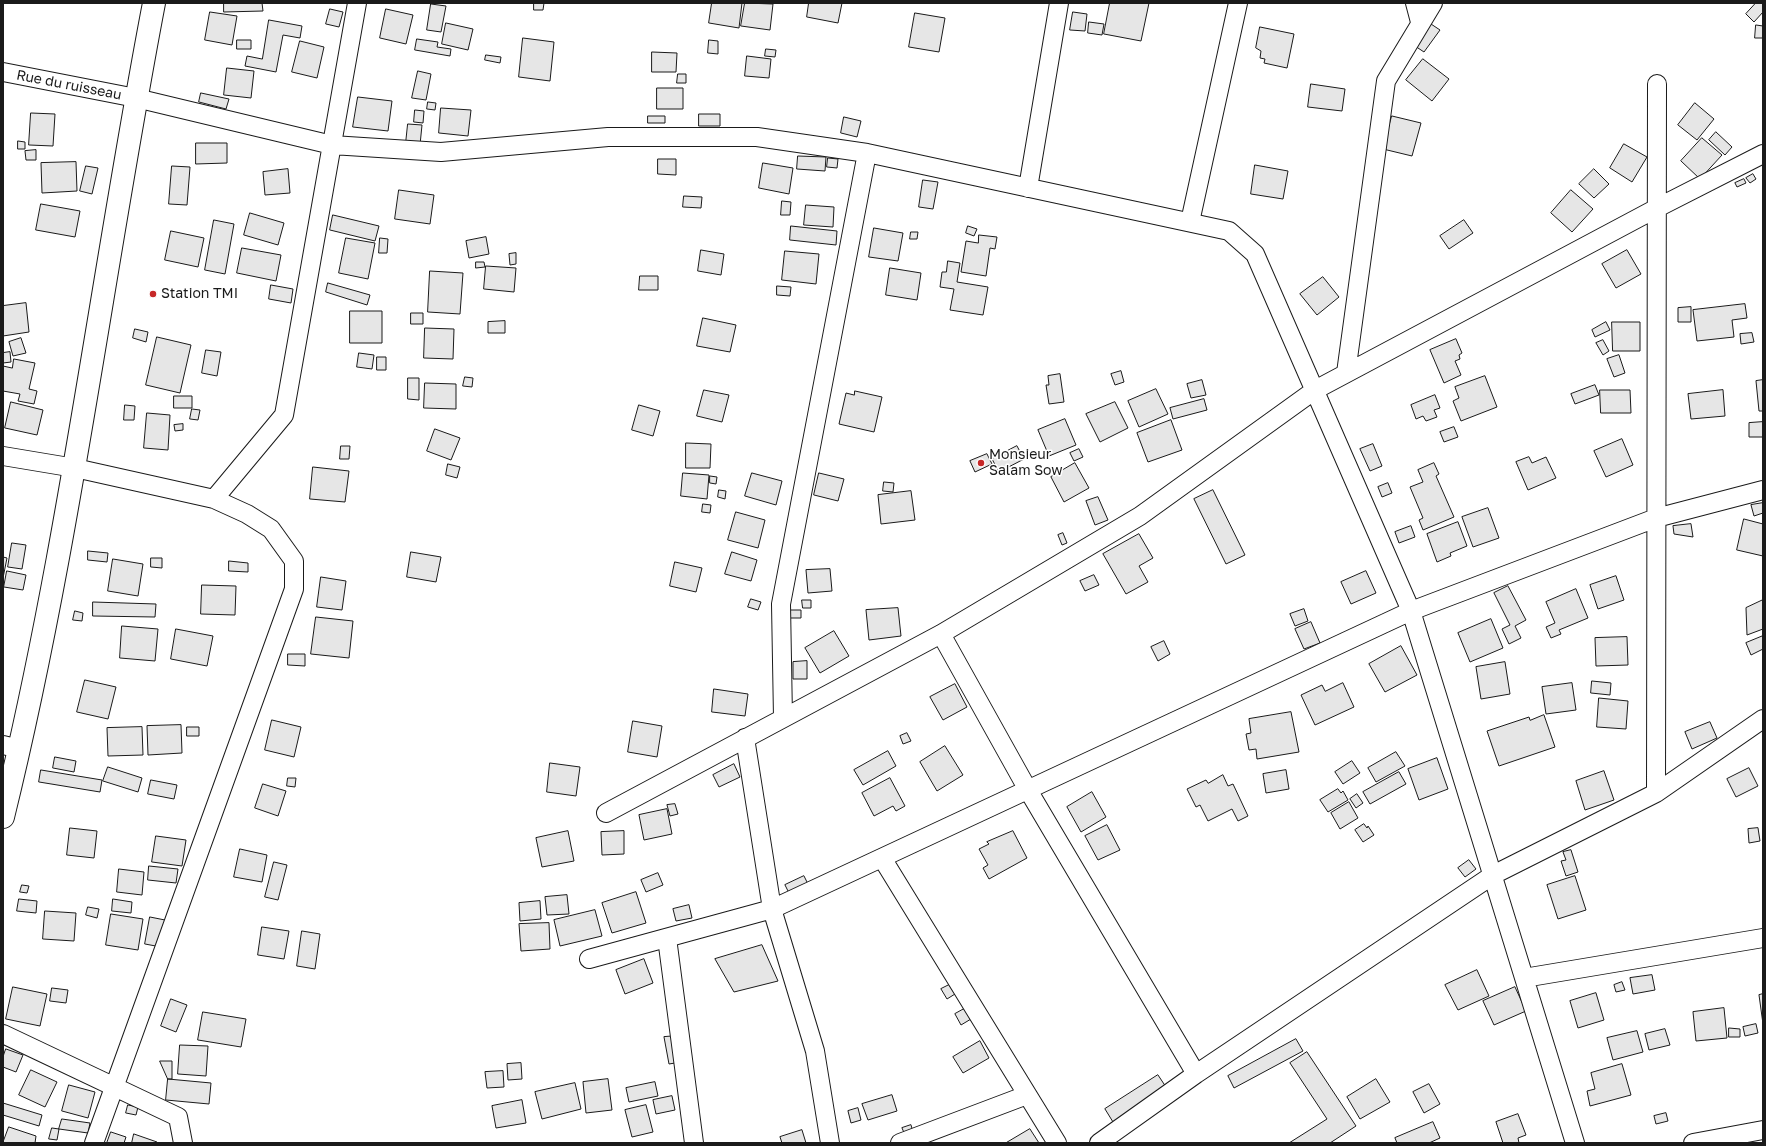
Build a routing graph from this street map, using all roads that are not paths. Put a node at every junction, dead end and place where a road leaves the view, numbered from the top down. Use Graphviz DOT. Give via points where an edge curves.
graph roads {
  1 [pos="154,3"];
  2 [pos="357,3"];
  3 [pos="1059,3"];
  4 [pos="1238,3"];
  5 [pos="1415,3"];
  6 [pos="1433,3"];
  7 [pos="1420,22"];
  8 [pos="3,72"];
  9 [pos="1656,84"];
  10 [pos="136,98"];
  11 [pos="332,145"];
  12 [pos="867,153"];
  13 [pos="1763,154"];
  14 [pos="1028,188"];
  15 [pos="1656,208"];
  16 [pos="1190,222"];
  17 [pos="1346,373"];
  18 [pos="1315,390"];
  19 [pos="3,456"];
  20 [pos="75,468"];
  21 [pos="1763,490"];
  22 [pos="214,499"];
  23 [pos="1656,518"];
  24 [pos="1411,611"];
  25 [pos="941,634"];
  26 [pos="783,718"];
  27 [pos="1763,719"];
  28 [pos="745,738"];
  29 [pos="11,747"];
  30 [pos="1028,790"];
  31 [pos="1656,793"];
  32 [pos="606,813"];
  33 [pos="3,817"];
  34 [pos="882,858"];
  35 [pos="1493,875"];
  36 [pos="772,909"];
  37 [pos="667,938"];
  38 [pos="1763,938"];
  39 [pos="589,958"];
  40 [pos="1524,978"];
  41 [pos="3,1034"];
  42 [pos="1196,1074"];
  43 [pos="115,1088"];
  44 [pos="1028,1095"];
  45 [pos="1763,1130"];
  46 [pos="94,1143"];
  47 [pos="183,1143"];
  48 [pos="694,1143"];
  49 [pos="830,1143"];
  50 [pos="900,1143"];
  51 [pos="1057,1143"];
  52 [pos="1100,1143"];
  53 [pos="1575,1143"];
  54 [pos="1693,1143"];
  1 -- 10 [label="main road"];
  2 -- 11 [label="street"];
  3 -- 14 [label="street"];
  4 -- 16 [label="street"];
  5 -- 7 [label="street"];
  6 -- 7 [label="street"];
  7 -- 17 [label="street" via="1386,81"];
  8 -- 10 [label="street, Rue du ruisseau"];
  9 -- 15 [label="street"];
  10 -- 11 [label="street, Rue du ruisseau"];
  10 -- 20 [label="main road"];
  11 -- 12 [label="street, Rue du ruisseau" via="441,152 608,137 757,137"];
  11 -- 22 [label="street" via="284,415"];
  12 -- 14 [label="street, Rue du ruisseau"];
  12 -- 26 [label="street" via="781,604"];
  13 -- 15 [label="street"];
  14 -- 16 [label="street, Rue du ruisseau"];
  15 -- 17 [label="street"];
  15 -- 23 [label="street"];
  16 -- 18 [label="street, Rue du ruisseau" via="1229,231 1255,254"];
  17 -- 18 [label="street"];
  18 -- 24 [label="street, Rue du ruisseau"];
  18 -- 25 [label="street" via="1140,516"];
  19 -- 20 [label="street"];
  20 -- 22 [label="street"];
  20 -- 29 [label="main road"];
  21 -- 23 [label="street"];
  22 -- 43 [label="street" via="247,514 271,529 294,561 294,589"];
  23 -- 24 [label="street"];
  23 -- 31 [label="street"];
  24 -- 30 [label="street"];
  24 -- 35 [label="street, Rue du ruisseau"];
  25 -- 26 [label="street"];
  25 -- 30 [label="street"];
  26 -- 28 [label="street"];
  27 -- 31 [label="street"];
  28 -- 32 [label="street"];
  28 -- 36 [label="street"];
  29 -- 33 [label="main road"];
  30 -- 34 [label="street"];
  30 -- 42 [label="street"];
  31 -- 35 [label="street"];
  34 -- 36 [label="street"];
  34 -- 44 [label="street"];
  35 -- 40 [label="street, Rue du ruisseau"];
  35 -- 42 [label="street"];
  36 -- 37 [label="street"];
  36 -- 49 [label="street" via="815,1051"];
  37 -- 39 [label="street"];
  37 -- 48 [label="street"];
  38 -- 40 [label="street"];
  40 -- 53 [label="street, Rue du ruisseau"];
  41 -- 43 [label="street"];
  42 -- 52 [label="street"];
  43 -- 46 [label="street"];
  43 -- 47 [label="street" via="178,1117"];
  44 -- 50 [label="street"];
  44 -- 51 [label="street"];
  45 -- 54 [label="street"];
}
